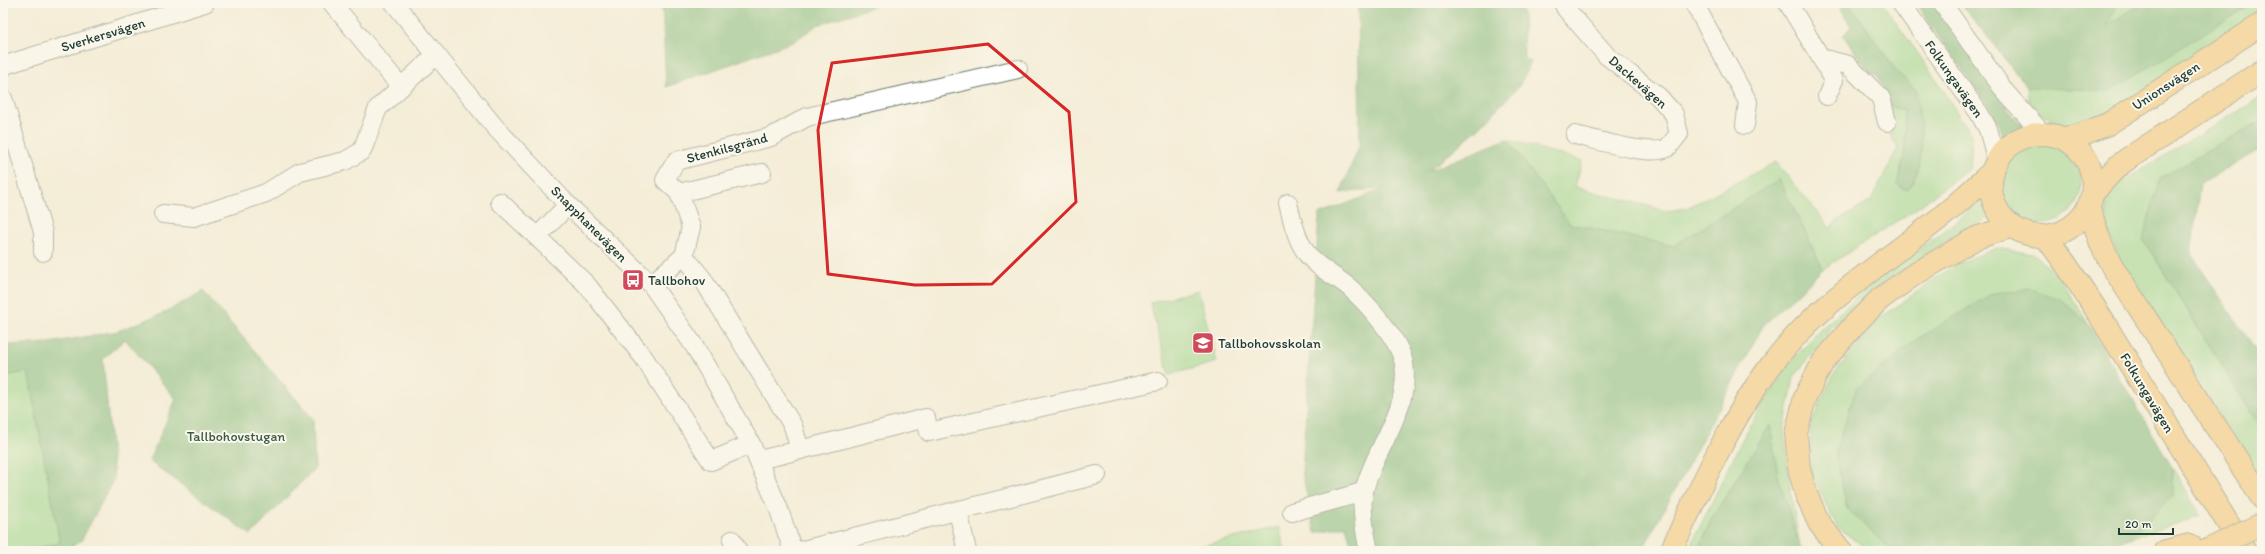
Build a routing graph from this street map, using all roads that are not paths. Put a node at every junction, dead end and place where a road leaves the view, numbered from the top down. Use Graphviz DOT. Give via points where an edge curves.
graph roads {
  1 [pos="206,3"];
  2 [pos="332,3"];
  3 [pos="394,3"];
  4 [pos="1563,3"];
  5 [pos="1694,3"];
  6 [pos="1788,3"];
  7 [pos="1900,3"];
  8 [pos="1942,3"];
  9 [pos="2262,24"];
  10 [pos="436,55"];
  11 [pos="1821,58"];
  12 [pos="4,64"];
  13 [pos="1018,70"];
  14 [pos="2262,71"];
  15 [pos="401,87"];
  16 [pos="1827,96"];
  17 [pos="3,98"];
  18 [pos="1887,122"];
  19 [pos="1745,125"];
  20 [pos="2043,134"];
  21 [pos="1575,135"];
  22 [pos="2065,138"];
  23 [pos="1995,166"];
  24 [pos="762,173"];
  25 [pos="679,193"];
  26 [pos="2091,200"];
  27 [pos="500,202"];
  28 [pos="1288,203"];
  29 [pos="568,205"];
  30 [pos="163,214"];
  31 [pos="2012,226"];
  32 [pos="2045,236"];
  33 [pos="537,237"];
  34 [pos="43,252"];
  35 [pos="684,256"];
  36 [pos="650,284"];
  37 [pos="1158,381"];
  38 [pos="751,444"];
  39 [pos="800,450"];
  40 [pos="759,460"];
  41 [pos="1097,474"];
  42 [pos="1364,492"];
  43 [pos="2262,498"];
  44 [pos="958,511"];
  45 [pos="1292,512"];
  46 [pos="2251,535"];
  47 [pos="2198,548"];
  48 [pos="793,551"];
  49 [pos="799,551"];
  50 [pos="967,551"];
  51 [pos="1369,551"];
  52 [pos="1671,551"];
  53 [pos="1841,551"];
  54 [pos="2166,551"];
  1 -- 12 [label="street, Sverkersvägen"];
  2 -- 15 [label="street"];
  3 -- 10 [label="street, Snapphanevägen"];
  4 -- 21 [label="street, Dackevägen" via="1607,56 1658,96 1674,114 1679,134 1667,148 1654,151 1629,148"];
  5 -- 19 [label="street" via="1748,102"];
  6 -- 11 [label="street"];
  7 -- 23 [label="street, Folkungavägen" via="1979,113 1988,129"];
  8 -- 20 [label="street" via="2006,93"];
  9 -- 22 [label="main road, Unionsvägen" via="2108,124"];
  10 -- 15 [label="street"];
  10 -- 29 [label="street, Snapphanevägen" via="494,126"];
  11 -- 16 [label="street" via="1834,80"];
  11 -- 18 [label="street" via="1848,65 1881,98"];
  13 -- 25 [label="street, Stenkilsgränd" via="876,108 807,117 771,137 676,161 665,180"];
  14 -- 26 [label="main road" via="2128,158 2118,166"];
  15 -- 30 [label="street" via="378,108 362,150 345,161 300,172 266,193 194,216"];
  17 -- 34 [label="street" via="44,232"];
  20 -- 22 [label="main road"];
  20 -- 23 [label="main road" via="2029,135 2016,141 2005,149"];
  22 -- 26 [label="main road" via="2076,146 2088,161 2093,179"];
  23 -- 31 [label="main road" via="1991,186 1994,202 2001,215"];
  23 -- 52 [label="main road" via="1940,217 1864,273 1835,298 1804,327 1769,367 1743,406"];
  24 -- 25 [label="street"];
  25 -- 35 [label="street, Stenkilsgränd" via="691,227"];
  26 -- 32 [label="main road" via="2081,219 2071,228"];
  26 -- 43 [label="main road" via="2101,244 2112,266"];
  27 -- 33 [label="street"];
  28 -- 42 [label="street" via="1293,227 1306,252 1322,268 1350,288 1372,311 1396,345 1404,364 1401,401"];
  29 -- 33 [label="street"];
  29 -- 36 [label="street, Snapphanevägen"];
  31 -- 32 [label="main road" via="2028,234"];
  31 -- 53 [label="main road" via="1976,238 1912,276 1880,299 1853,326 1820,369 1805,397 1796,434 1798,468 1819,522"];
  32 -- 46 [label="main road, Folkungavägen"];
  33 -- 38 [label="street" via="587,285 644,358 711,461"];
  35 -- 36 [label="street"];
  35 -- 39 [label="street" via="702,278 793,426"];
  36 -- 38 [label="street, Snapphanevägen" via="695,347"];
  37 -- 39 [label="street" via="929,432 926,418"];
  38 -- 40 [label="street, Snapphanevägen"];
  39 -- 40 [label="street"];
  40 -- 48 [label="street, Snapphanevägen"];
  41 -- 44 [label="street"];
  42 -- 45 [label="street"];
  42 -- 51 [label="street" via="1364,516"];
  44 -- 49 [label="street"];
  44 -- 50 [label="street"];
  46 -- 47 [label="main road, bridge"];
  47 -- 54 [label="main road"];
}
